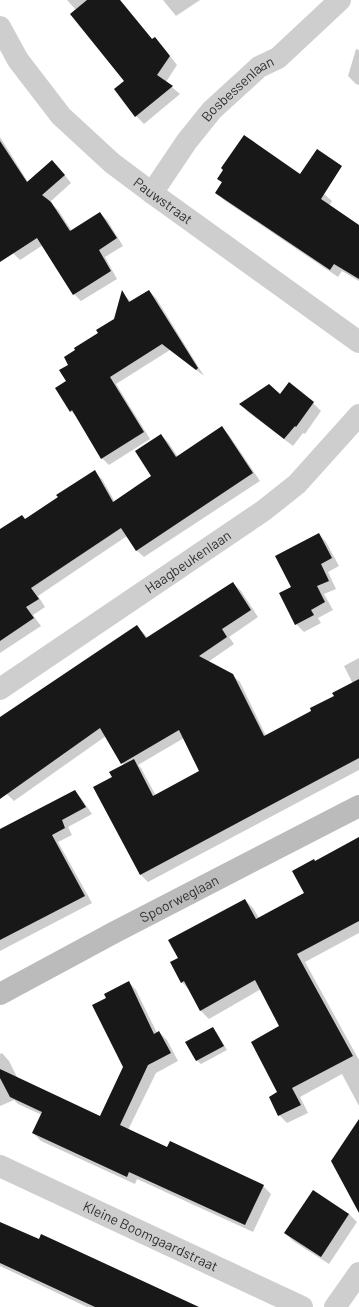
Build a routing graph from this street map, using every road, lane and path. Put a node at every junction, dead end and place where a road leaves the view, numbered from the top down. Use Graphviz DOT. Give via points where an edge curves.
graph roads {
  1 [pos="340,0"];
  2 [pos="0,27"];
  3 [pos="152,193"];
  4 [pos="359,342"];
  5 [pos="359,415"];
  6 [pos="0,689"];
  7 [pos="359,806"];
  8 [pos="0,994"];
  9 [pos="0,1166"];
  10 [pos="359,1273"];
  11 [pos="302,1307"];
  12 [pos="335,1307"];
  1 -- 3 [label="street, Bosbessenlaan" via="278,58 259,67 212,110 187,141"];
  2 -- 3 [label="street, Pauwstraat" via="18,60 61,116 112,163"];
  3 -- 4 [label="street, Pauwstraat"];
  5 -- 6 [label="street, Haagbeukenlaan" via="297,484 263,511"];
  7 -- 8 [label="street, Spoorweglaan"];
  9 -- 11 [label="street, Kleine Boomgaardstraat"];
  10 -- 12 [label="street"];
}
